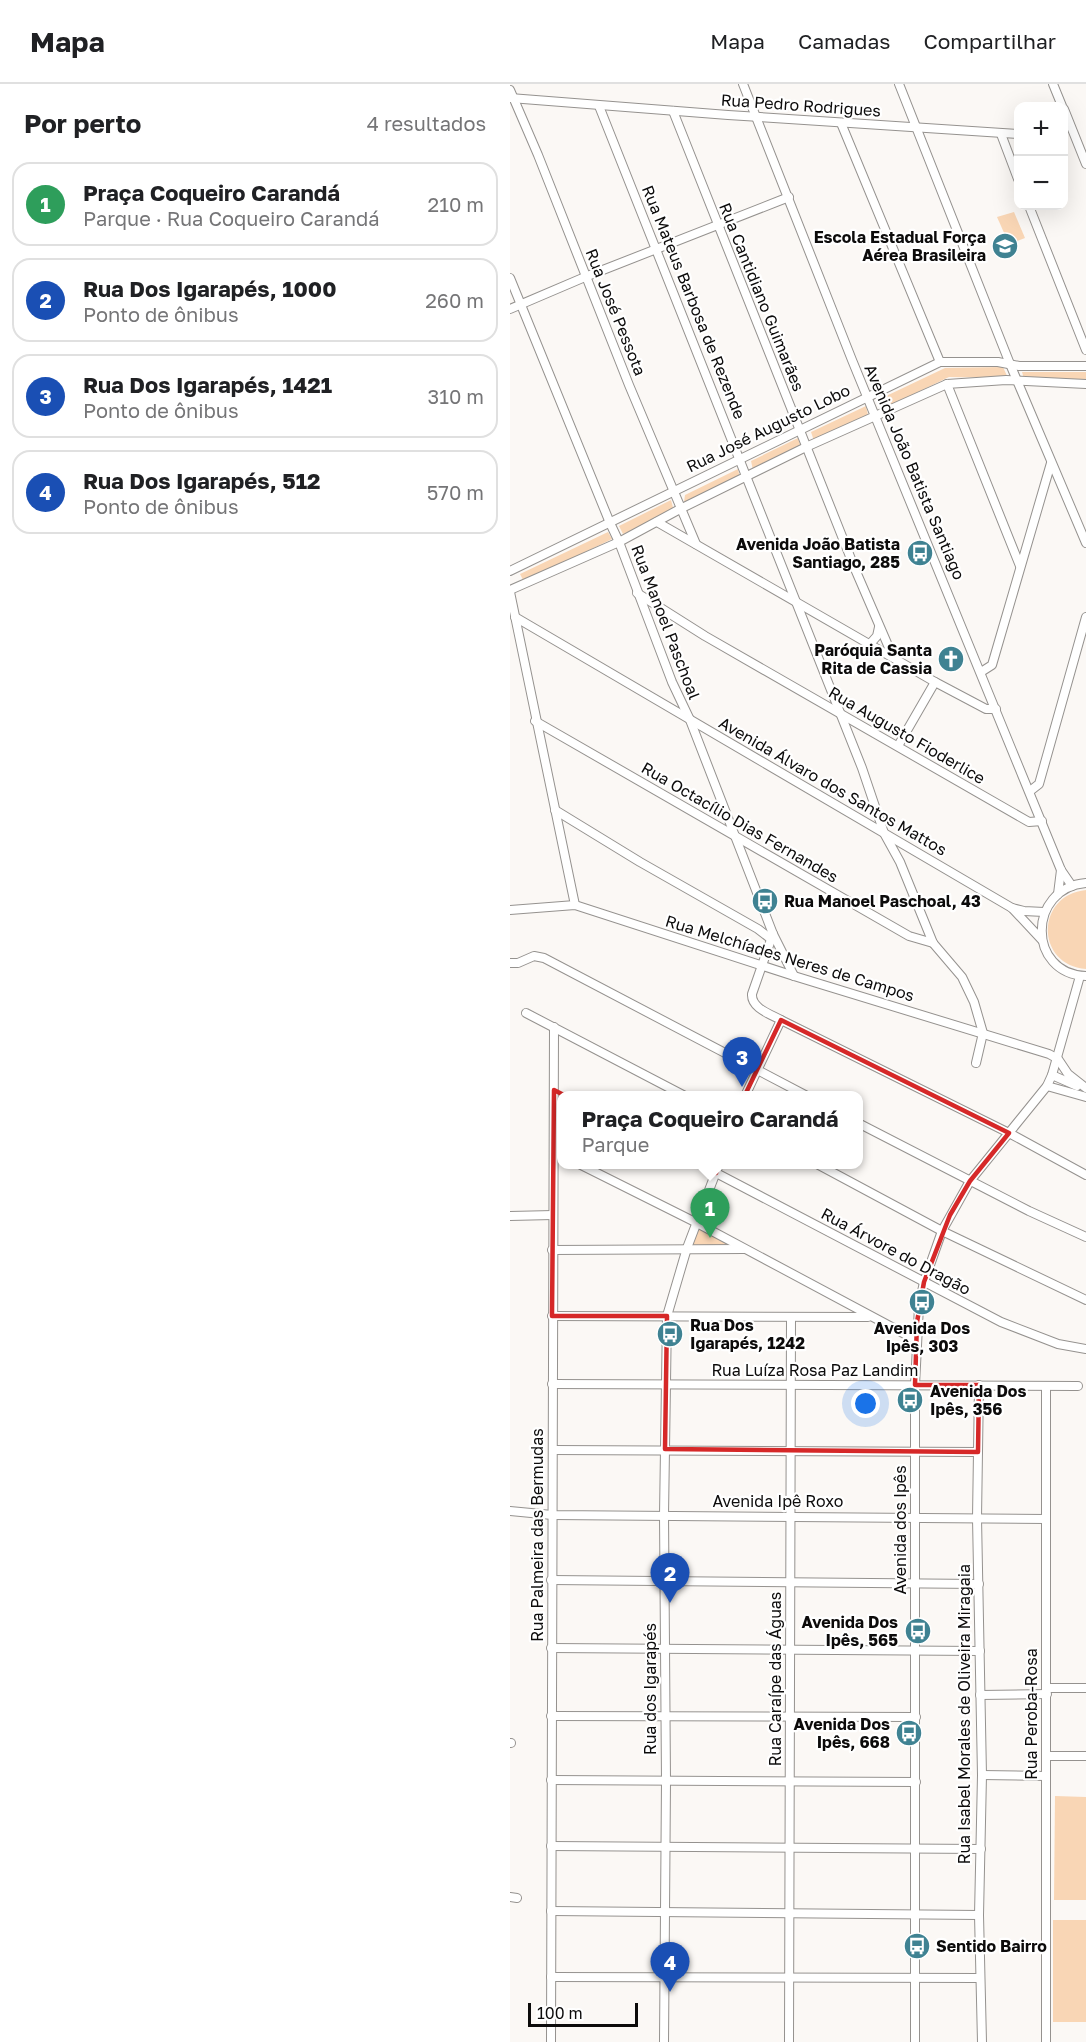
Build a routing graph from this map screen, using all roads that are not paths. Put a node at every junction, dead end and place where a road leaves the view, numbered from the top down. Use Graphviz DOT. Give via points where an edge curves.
graph roads {
  1 [pos="743,84"];
  2 [pos="899,84"];
  3 [pos="1053,84"];
  4 [pos="511,95"];
  5 [pos="1060,102"];
  6 [pos="599,105"];
  7 [pos="672,111"];
  8 [pos="756,117"];
  9 [pos="1068,120"];
  10 [pos="841,123"];
  11 [pos="916,128"];
  12 [pos="1001,134"];
  13 [pos="1014,134"];
  14 [pos="1068,136"];
  15 [pos="1075,136"];
  16 [pos="1086,164"];
  17 [pos="1014,168"];
  18 [pos="789,197"];
  19 [pos="1031,210"];
  20 [pos="717,225"];
  21 [pos="656,248"];
  22 [pos="585,277"];
  23 [pos="510,278"];
  24 [pos="521,305"];
  25 [pos="510,309"];
  26 [pos="1086,350"];
  27 [pos="940,362"];
  28 [pos="1010,364"];
  29 [pos="1086,366"];
  30 [pos="1018,382"];
  31 [pos="946,384"];
  32 [pos="1086,384"];
  33 [pos="867,396"];
  34 [pos="876,416"];
  35 [pos="800,430"];
  36 [pos="806,447"];
  37 [pos="740,459"];
  38 [pos="1051,463"];
  39 [pos="747,477"];
  40 [pos="673,492"];
  41 [pos="680,509"];
  42 [pos="657,522"];
  43 [pos="610,524"];
  44 [pos="619,542"];
  45 [pos="1086,543"];
  46 [pos="696,544"];
  47 [pos="1020,566"];
  48 [pos="510,571"];
  49 [pos="786,578"];
  50 [pos="769,587"];
  51 [pos="510,591"];
  52 [pos="637,593"];
  53 [pos="796,603"];
  54 [pos="515,617"];
  55 [pos="820,617"];
  56 [pos="1086,620"];
  57 [pos="879,627"];
  58 [pos="807,629"];
  59 [pos="869,645"];
  60 [pos="893,657"];
  61 [pos="981,672"];
  62 [pos="935,682"];
  63 [pos="996,709"];
  64 [pos="839,714"];
  65 [pos="690,720"];
  66 [pos="536,721"];
  67 [pos="898,746"];
  68 [pos="1030,791"];
  69 [pos="555,810"];
  70 [pos="1042,821"];
  71 [pos="885,833"];
  72 [pos="734,836"];
  73 [pos="1061,870"];
  74 [pos="1086,883"];
  75 [pos="1072,886"];
  76 [pos="1058,894"];
  77 [pos="575,905"];
  78 [pos="1012,908"];
  79 [pos="510,910"];
  80 [pos="1044,912"];
  81 [pos="772,936"];
  82 [pos="1042,940"];
  83 [pos="933,944"];
  84 [pos="510,963"];
  85 [pos="762,965"];
  86 [pos="794,976"];
  87 [pos="1083,976"];
  88 [pos="526,1013"];
  89 [pos="781,1020"];
  90 [pos="554,1027"];
  91 [pos="984,1033"];
  92 [pos="1058,1059"];
  93 [pos="976,1063"];
  94 [pos="756,1069"];
  95 [pos="1052,1075"];
  96 [pos="1047,1086"];
  97 [pos="1086,1089"];
  98 [pos="554,1090"];
  99 [pos="557,1091"];
  100 [pos="677,1091"];
  101 [pos="747,1091"];
  102 [pos="799,1091"];
  103 [pos="1086,1097"];
  104 [pos="863,1126"];
  105 [pos="1009,1133"];
  106 [pos="557,1138"];
  107 [pos="557,1166"];
  108 [pos="589,1169"];
  109 [pos="718,1169"];
  110 [pos="826,1169"];
  111 [pos="1086,1175"];
  112 [pos="970,1181"];
  113 [pos="553,1215"];
  114 [pos="510,1216"];
  115 [pos="698,1223"];
  116 [pos="942,1231"];
  117 [pos="1086,1238"];
  118 [pos="687,1248"];
  119 [pos="746,1249"];
  120 [pos="552,1250"];
  121 [pos="924,1282"];
  122 [pos="1086,1300"];
  123 [pos="552,1316"];
  124 [pos="667,1316"];
  125 [pos="791,1317"];
  126 [pos="871,1317"];
  127 [pos="916,1340"];
  128 [pos="1086,1349"];
  129 [pos="552,1384"];
  130 [pos="665,1385"];
  131 [pos="915,1385"];
  132 [pos="979,1385"];
  133 [pos="791,1386"];
  134 [pos="1046,1386"];
  135 [pos="1078,1386"];
  136 [pos="665,1449"];
  137 [pos="553,1450"];
  138 [pos="789,1451"];
  139 [pos="916,1452"];
  140 [pos="978,1452"];
  141 [pos="510,1511"];
  142 [pos="552,1515"];
  143 [pos="664,1515"];
  144 [pos="789,1516"];
  145 [pos="915,1517"];
  146 [pos="977,1518"];
  147 [pos="1046,1519"];
  148 [pos="552,1580"];
  149 [pos="665,1582"];
  150 [pos="790,1582"];
  151 [pos="915,1583"];
  152 [pos="979,1584"];
  153 [pos="551,1648"];
  154 [pos="664,1648"];
  155 [pos="789,1649"];
  156 [pos="916,1649"];
  157 [pos="980,1651"];
  158 [pos="1086,1688"];
  159 [pos="1047,1691"];
  160 [pos="980,1695"];
  161 [pos="551,1716"];
  162 [pos="790,1716"];
  163 [pos="665,1717"];
  164 [pos="916,1717"];
  165 [pos="1086,1755"];
  166 [pos="1046,1756"];
  167 [pos="982,1775"];
  168 [pos="1046,1776"];
  169 [pos="551,1780"];
  170 [pos="666,1781"];
  171 [pos="790,1781"];
  172 [pos="916,1782"];
  173 [pos="551,1846"];
  174 [pos="665,1846"];
  175 [pos="790,1848"];
  176 [pos="981,1849"];
  177 [pos="915,1850"];
  178 [pos="551,1911"];
  179 [pos="665,1912"];
  180 [pos="790,1913"];
  181 [pos="915,1915"];
  182 [pos="979,1915"];
  183 [pos="551,1977"];
  184 [pos="665,1977"];
  185 [pos="790,1978"];
  186 [pos="915,1978"];
  187 [pos="980,1978"];
  188 [pos="551,2042"];
  189 [pos="664,2042"];
  190 [pos="789,2042"];
  191 [pos="915,2042"];
  192 [pos="982,2042"];
  193 [pos="1046,2042"];
  1 -- 8 [label="street, Avenida João Batista Santiago"];
  2 -- 11 [label="street"];
  3 -- 5 [label="street"];
  4 -- 6 [label="street, Rua Pedro Rodrigues"];
  4 -- 22 [label="street, Rua José Pessota"];
  6 -- 7 [label="street, Rua Pedro Rodrigues"];
  6 -- 21 [label="street, Rua Mateus Barbosa de Rezende"];
  7 -- 8 [label="street, Rua Pedro Rodrigues"];
  7 -- 20 [label="street, Rua Cantidiano Guimarães"];
  8 -- 10 [label="street, Rua Pedro Rodrigues"];
  8 -- 18 [label="street, Avenida João Batista Santiago"];
  9 -- 15 [label="street"];
  10 -- 11 [label="street, Rua Pedro Rodrigues"];
  10 -- 27 [label="street"];
  11 -- 12 [label="street, Rua Pedro Rodrigues"];
  11 -- 28 [label="street"];
  12 -- 13 [label="street, Rua Pedro Rodrigues"];
  12 -- 17 [label="street"];
  14 -- 15 [label="street"];
  15 -- 16 [label="street"];
  18 -- 20 [label="street"];
  18 -- 33 [label="street, Avenida João Batista Santiago"];
  19 -- 26 [label="street"];
  20 -- 21 [label="street"];
  20 -- 35 [label="street, Rua Cantidiano Guimarães"];
  21 -- 22 [label="street"];
  21 -- 37 [label="street, Rua Mateus Barbosa de Rezende"];
  22 -- 24 [label="street"];
  22 -- 40 [label="street, Rua José Pessota"];
  23 -- 24 [label="street, Rua Manoel Paschoal"];
  24 -- 25 [label="street"];
  24 -- 43 [label="street, Rua Manoel Paschoal"];
  27 -- 28 [label="street, Rua José Augusto Lobo"];
  27 -- 33 [label="street, Rua José Augusto Lobo"];
  28 -- 29 [label="street, Rua José Augusto Lobo"];
  28 -- 30 [label="street"];
  30 -- 31 [label="street, Rua José Augusto Lobo"];
  30 -- 32 [label="street, Rua José Augusto Lobo"];
  30 -- 38 [label="street"];
  31 -- 34 [label="street, Rua José Augusto Lobo"];
  31 -- 47 [label="street"];
  33 -- 34 [label="street, Avenida João Batista Santiago"];
  33 -- 35 [label="street, Rua José Augusto Lobo"];
  34 -- 36 [label="street, Rua José Augusto Lobo"];
  34 -- 61 [label="street, Avenida João Batista Santiago"];
  35 -- 36 [label="street, Rua Cantidiano Guimarães"];
  35 -- 37 [label="street, Rua José Augusto Lobo"];
  36 -- 39 [label="street, Rua José Augusto Lobo"];
  36 -- 57 [label="street, Rua Cantidiano Guimarães"];
  37 -- 39 [label="street, Rua Mateus Barbosa de Rezende"];
  37 -- 40 [label="street, Rua José Augusto Lobo"];
  38 -- 45 [label="street"];
  38 -- 47 [label="street"];
  39 -- 41 [label="street, Rua José Augusto Lobo"];
  39 -- 49 [label="street, Rua Mateus Barbosa de Rezende"];
  40 -- 41 [label="street, Rua José Pessota"];
  40 -- 43 [label="street, Rua José Augusto Lobo"];
  41 -- 42 [label="street, Rua José Augusto Lobo"];
  41 -- 46 [label="street, Rua José Pessota"];
  42 -- 44 [label="street, Rua José Augusto Lobo"];
  42 -- 46 [label="street"];
  43 -- 44 [label="street, Rua Manoel Paschoal"];
  43 -- 48 [label="street, Rua José Augusto Lobo"];
  44 -- 51 [label="street, Rua José Augusto Lobo"];
  44 -- 52 [label="street, Rua Manoel Paschoal"];
  46 -- 50 [label="street"];
  47 -- 61 [label="street" via="992,665"];
  49 -- 50 [label="street"];
  49 -- 53 [label="street, Rua Mateus Barbosa de Rezende"];
  50 -- 53 [label="street"];
  51 -- 54 [label="street"];
  52 -- 64 [label="street, Rua Augusto Fioderlice"];
  52 -- 65 [label="street, Rua Manoel Paschoal"];
  53 -- 55 [label="street"];
  53 -- 58 [label="street, Rua Mateus Barbosa de Rezende"];
  54 -- 65 [label="street, Avenida Álvaro dos Santos Mattos"];
  54 -- 66 [label="street"];
  55 -- 58 [label="street"];
  55 -- 59 [label="street"];
  56 -- 68 [label="street" via="1039,784"];
  57 -- 59 [label="street"];
  57 -- 60 [label="street, Rua Cantidiano Guimarães"];
  58 -- 64 [label="street, Rua Mateus Barbosa de Rezende"];
  59 -- 60 [label="street"];
  60 -- 62 [label="street"];
  61 -- 63 [label="street, Avenida João Batista Santiago"];
  62 -- 63 [label="street" via="986,710"];
  62 -- 67 [label="street"];
  63 -- 68 [label="street, Avenida João Batista Santiago"];
  64 -- 67 [label="street, Rua Augusto Fioderlice"];
  64 -- 71 [label="street, Rua Mateus Barbosa de Rezende"];
  65 -- 71 [label="street, Avenida Álvaro dos Santos Mattos"];
  65 -- 72 [label="street, Rua Manoel Paschoal"];
  66 -- 69 [label="street"];
  66 -- 72 [label="street, Rua Octacílio Dias Fernandes"];
  67 -- 70 [label="street, Rua Augusto Fioderlice" via="1029,822"];
  68 -- 70 [label="street, Avenida João Batista Santiago"];
  69 -- 77 [label="street"];
  69 -- 81 [label="street"];
  70 -- 73 [label="street, Avenida João Batista Santiago"];
  71 -- 78 [label="street, Avenida Álvaro dos Santos Mattos"];
  71 -- 83 [label="street, Rua Mateus Barbosa de Rezende"];
  72 -- 81 [label="street, Rua Manoel Paschoal"];
  72 -- 83 [label="street, Rua Octacílio Dias Fernandes" via="909,936"];
  73 -- 75 [label="street, Avenida João Batista Santiago"];
  73 -- 76 [label="street, Avenida João Batista Santiago"];
  74 -- 75 [label="street"];
  75 -- 76 [label="street"];
  76 -- 80 [label="street"];
  77 -- 79 [label="street, Rua Melchíades Neres de Campos"];
  77 -- 85 [label="street, Rua Melchíades Neres de Campos"];
  78 -- 80 [label="street, Avenida Álvaro dos Santos Mattos"];
  78 -- 82 [label="street, Avenida Álvaro dos Santos Mattos"];
  80 -- 82 [label="street"];
  81 -- 85 [label="street"];
  81 -- 86 [label="street, Rua Manoel Paschoal"];
  82 -- 87 [label="street, Avenida Álvaro dos Santos Mattos" via="1060,967"];
  83 -- 91 [label="street, Rua Mateus Barbosa de Rezende" via="962,977"];
  84 -- 94 [label="street" via="534,956 544,958"];
  85 -- 86 [label="street, Rua Melchíades Neres de Campos"];
  85 -- 89 [label="street" via="752,1001"];
  86 -- 91 [label="street, Rua Melchíades Neres de Campos"];
  87 -- 92 [label="street, Avenida dos Ipês"];
  88 -- 90 [label="street"];
  89 -- 94 [label="street"];
  89 -- 105 [label="street"];
  90 -- 98 [label="street, Rua Palmeira das Bermudas"];
  90 -- 100 [label="street"];
  91 -- 92 [label="street, Rua Melchíades Neres de Campos"];
  91 -- 93 [label="street"];
  92 -- 95 [label="street, Avenida dos Ipês"];
  92 -- 97 [label="street"];
  94 -- 101 [label="street"];
  94 -- 102 [label="street"];
  95 -- 96 [label="street, Avenida dos Ipês"];
  95 -- 97 [label="street"];
  96 -- 103 [label="street"];
  96 -- 105 [label="street, Avenida dos Ipês"];
  98 -- 99 [label="street"];
  98 -- 106 [label="street, Rua Palmeira das Bermudas"];
  104 -- 112 [label="street"];
  105 -- 111 [label="street"];
  105 -- 112 [label="street, Avenida dos Ipês"];
  107 -- 113 [label="street, Rua Palmeira das Bermudas"];
  108 -- 115 [label="street"];
  109 -- 115 [label="street, Rua dos Igarapés"];
  109 -- 121 [label="street, Rua Árvore do Dragão"];
  110 -- 116 [label="street"];
  112 -- 116 [label="street, Avenida dos Ipês"];
  112 -- 117 [label="street"];
  113 -- 114 [label="street"];
  113 -- 120 [label="street, Rua Palmeira das Bermudas"];
  115 -- 118 [label="street, Rua dos Igarapés"];
  115 -- 119 [label="street"];
  116 -- 121 [label="street, Avenida dos Ipês"];
  116 -- 122 [label="street"];
  118 -- 119 [label="street"];
  118 -- 120 [label="street"];
  118 -- 124 [label="street, Rua dos Igarapés"];
  119 -- 126 [label="street"];
  120 -- 123 [label="street, Rua Palmeira das Bermudas"];
  121 -- 127 [label="street, Avenida dos Ipês"];
  121 -- 128 [label="street, Rua Árvore do Dragão" via="1029,1334"];
  123 -- 124 [label="street"];
  123 -- 129 [label="street, Rua Palmeira das Bermudas"];
  124 -- 125 [label="street"];
  124 -- 130 [label="street, Rua dos Igarapés"];
  125 -- 126 [label="street"];
  125 -- 133 [label="street, Rua Caraípe das Águas"];
  126 -- 127 [label="street"];
  127 -- 131 [label="street, Avenida dos Ipês"];
  129 -- 130 [label="street, Rua Luíza Rosa Paz Landim"];
  129 -- 137 [label="street, Rua Palmeira das Bermudas"];
  130 -- 133 [label="street, Rua Luíza Rosa Paz Landim"];
  130 -- 136 [label="street, Rua dos Igarapés"];
  131 -- 132 [label="street, Rua Luíza Rosa Paz Landim"];
  131 -- 133 [label="street, Rua Luíza Rosa Paz Landim"];
  131 -- 139 [label="street, Avenida dos Ipês"];
  132 -- 134 [label="street, Rua Luíza Rosa Paz Landim"];
  132 -- 140 [label="street, Rua Isabel Morales de Oliveira Miragaia"];
  133 -- 138 [label="street, Rua Caraípe das Águas"];
  134 -- 135 [label="street, Rua Luíza Rosa Paz Landim"];
  134 -- 147 [label="street, Rua Peroba-Rosa"];
  136 -- 137 [label="street"];
  136 -- 138 [label="street"];
  136 -- 143 [label="street, Rua dos Igarapés"];
  137 -- 142 [label="street, Rua Palmeira das Bermudas"];
  138 -- 139 [label="street"];
  138 -- 144 [label="street, Rua Caraípe das Águas"];
  139 -- 140 [label="street"];
  139 -- 145 [label="street, Avenida dos Ipês"];
  140 -- 146 [label="street, Rua Isabel Morales de Oliveira Miragaia"];
  141 -- 142 [label="street, Avenida Ipê Roxo"];
  142 -- 143 [label="street, Avenida Ipê Roxo"];
  142 -- 148 [label="street, Rua Palmeira das Bermudas"];
  143 -- 144 [label="street, Avenida Ipê Roxo"];
  143 -- 149 [label="street, Rua dos Igarapés"];
  144 -- 145 [label="street, Avenida Ipê Roxo"];
  144 -- 150 [label="street, Rua Caraípe das Águas"];
  145 -- 146 [label="street, Avenida Ipê Roxo"];
  145 -- 151 [label="street, Avenida dos Ipês"];
  146 -- 147 [label="street, Avenida Ipê Roxo"];
  146 -- 152 [label="street, Rua Isabel Morales de Oliveira Miragaia"];
  147 -- 159 [label="street, Rua Peroba-Rosa"];
  148 -- 149 [label="street"];
  148 -- 153 [label="street, Rua Palmeira das Bermudas"];
  149 -- 150 [label="street"];
  149 -- 154 [label="street, Rua dos Igarapés"];
  150 -- 151 [label="street"];
  150 -- 155 [label="street, Rua Caraípe das Águas"];
  151 -- 152 [label="street"];
  151 -- 156 [label="street, Avenida dos Ipês"];
  152 -- 157 [label="street, Rua Isabel Morales de Oliveira Miragaia"];
  153 -- 154 [label="street"];
  153 -- 161 [label="street, Rua Palmeira das Bermudas"];
  154 -- 155 [label="street"];
  154 -- 163 [label="street, Rua dos Igarapés"];
  155 -- 156 [label="street"];
  155 -- 162 [label="street, Rua Caraípe das Águas"];
  156 -- 157 [label="street"];
  156 -- 164 [label="street, Avenida dos Ipês"];
  157 -- 160 [label="street, Rua Isabel Morales de Oliveira Miragaia"];
  158 -- 159 [label="street"];
  159 -- 160 [label="street"];
  159 -- 166 [label="street, Rua Peroba-Rosa"];
  160 -- 167 [label="street, Rua Isabel Morales de Oliveira Miragaia"];
  161 -- 163 [label="street"];
  161 -- 169 [label="street, Rua Palmeira das Bermudas"];
  162 -- 163 [label="street"];
  162 -- 164 [label="street"];
  162 -- 171 [label="street, Rua Caraípe das Águas"];
  163 -- 170 [label="street, Rua dos Igarapés"];
  164 -- 172 [label="street, Avenida dos Ipês"];
  165 -- 166 [label="street"];
  166 -- 168 [label="street, Rua Peroba-Rosa"];
  167 -- 168 [label="street"];
  167 -- 176 [label="street, Rua Isabel Morales de Oliveira Miragaia"];
  168 -- 193 [label="street, Rua Peroba-Rosa"];
  169 -- 170 [label="street"];
  169 -- 173 [label="street, Rua Palmeira das Bermudas"];
  170 -- 171 [label="street"];
  170 -- 174 [label="street, Rua dos Igarapés"];
  171 -- 172 [label="street"];
  171 -- 175 [label="street, Rua Caraípe das Águas"];
  172 -- 177 [label="street, Avenida dos Ipês"];
  173 -- 174 [label="street"];
  173 -- 178 [label="street, Rua Palmeira das Bermudas"];
  174 -- 175 [label="street"];
  174 -- 179 [label="street, Rua dos Igarapés"];
  175 -- 177 [label="street"];
  175 -- 180 [label="street, Rua Caraípe das Águas"];
  176 -- 177 [label="street"];
  176 -- 182 [label="street, Rua Isabel Morales de Oliveira Miragaia"];
  177 -- 181 [label="street, Avenida dos Ipês"];
  178 -- 179 [label="street"];
  178 -- 183 [label="street, Rua Palmeira das Bermudas"];
  179 -- 180 [label="street"];
  179 -- 184 [label="street, Rua dos Igarapés"];
  180 -- 181 [label="street"];
  180 -- 185 [label="street, Rua Caraípe das Águas"];
  181 -- 182 [label="street"];
  181 -- 186 [label="street, Avenida dos Ipês"];
  182 -- 187 [label="street, Rua Isabel Morales de Oliveira Miragaia"];
  183 -- 184 [label="street"];
  183 -- 188 [label="street, Rua Palmeira das Bermudas"];
  184 -- 185 [label="street"];
  184 -- 189 [label="street, Rua dos Igarapés"];
  185 -- 186 [label="street"];
  185 -- 190 [label="street, Rua Caraípe das Águas"];
  186 -- 187 [label="street"];
  186 -- 191 [label="street, Avenida dos Ipês"];
  187 -- 192 [label="street, Rua Isabel Morales de Oliveira Miragaia"];
}
